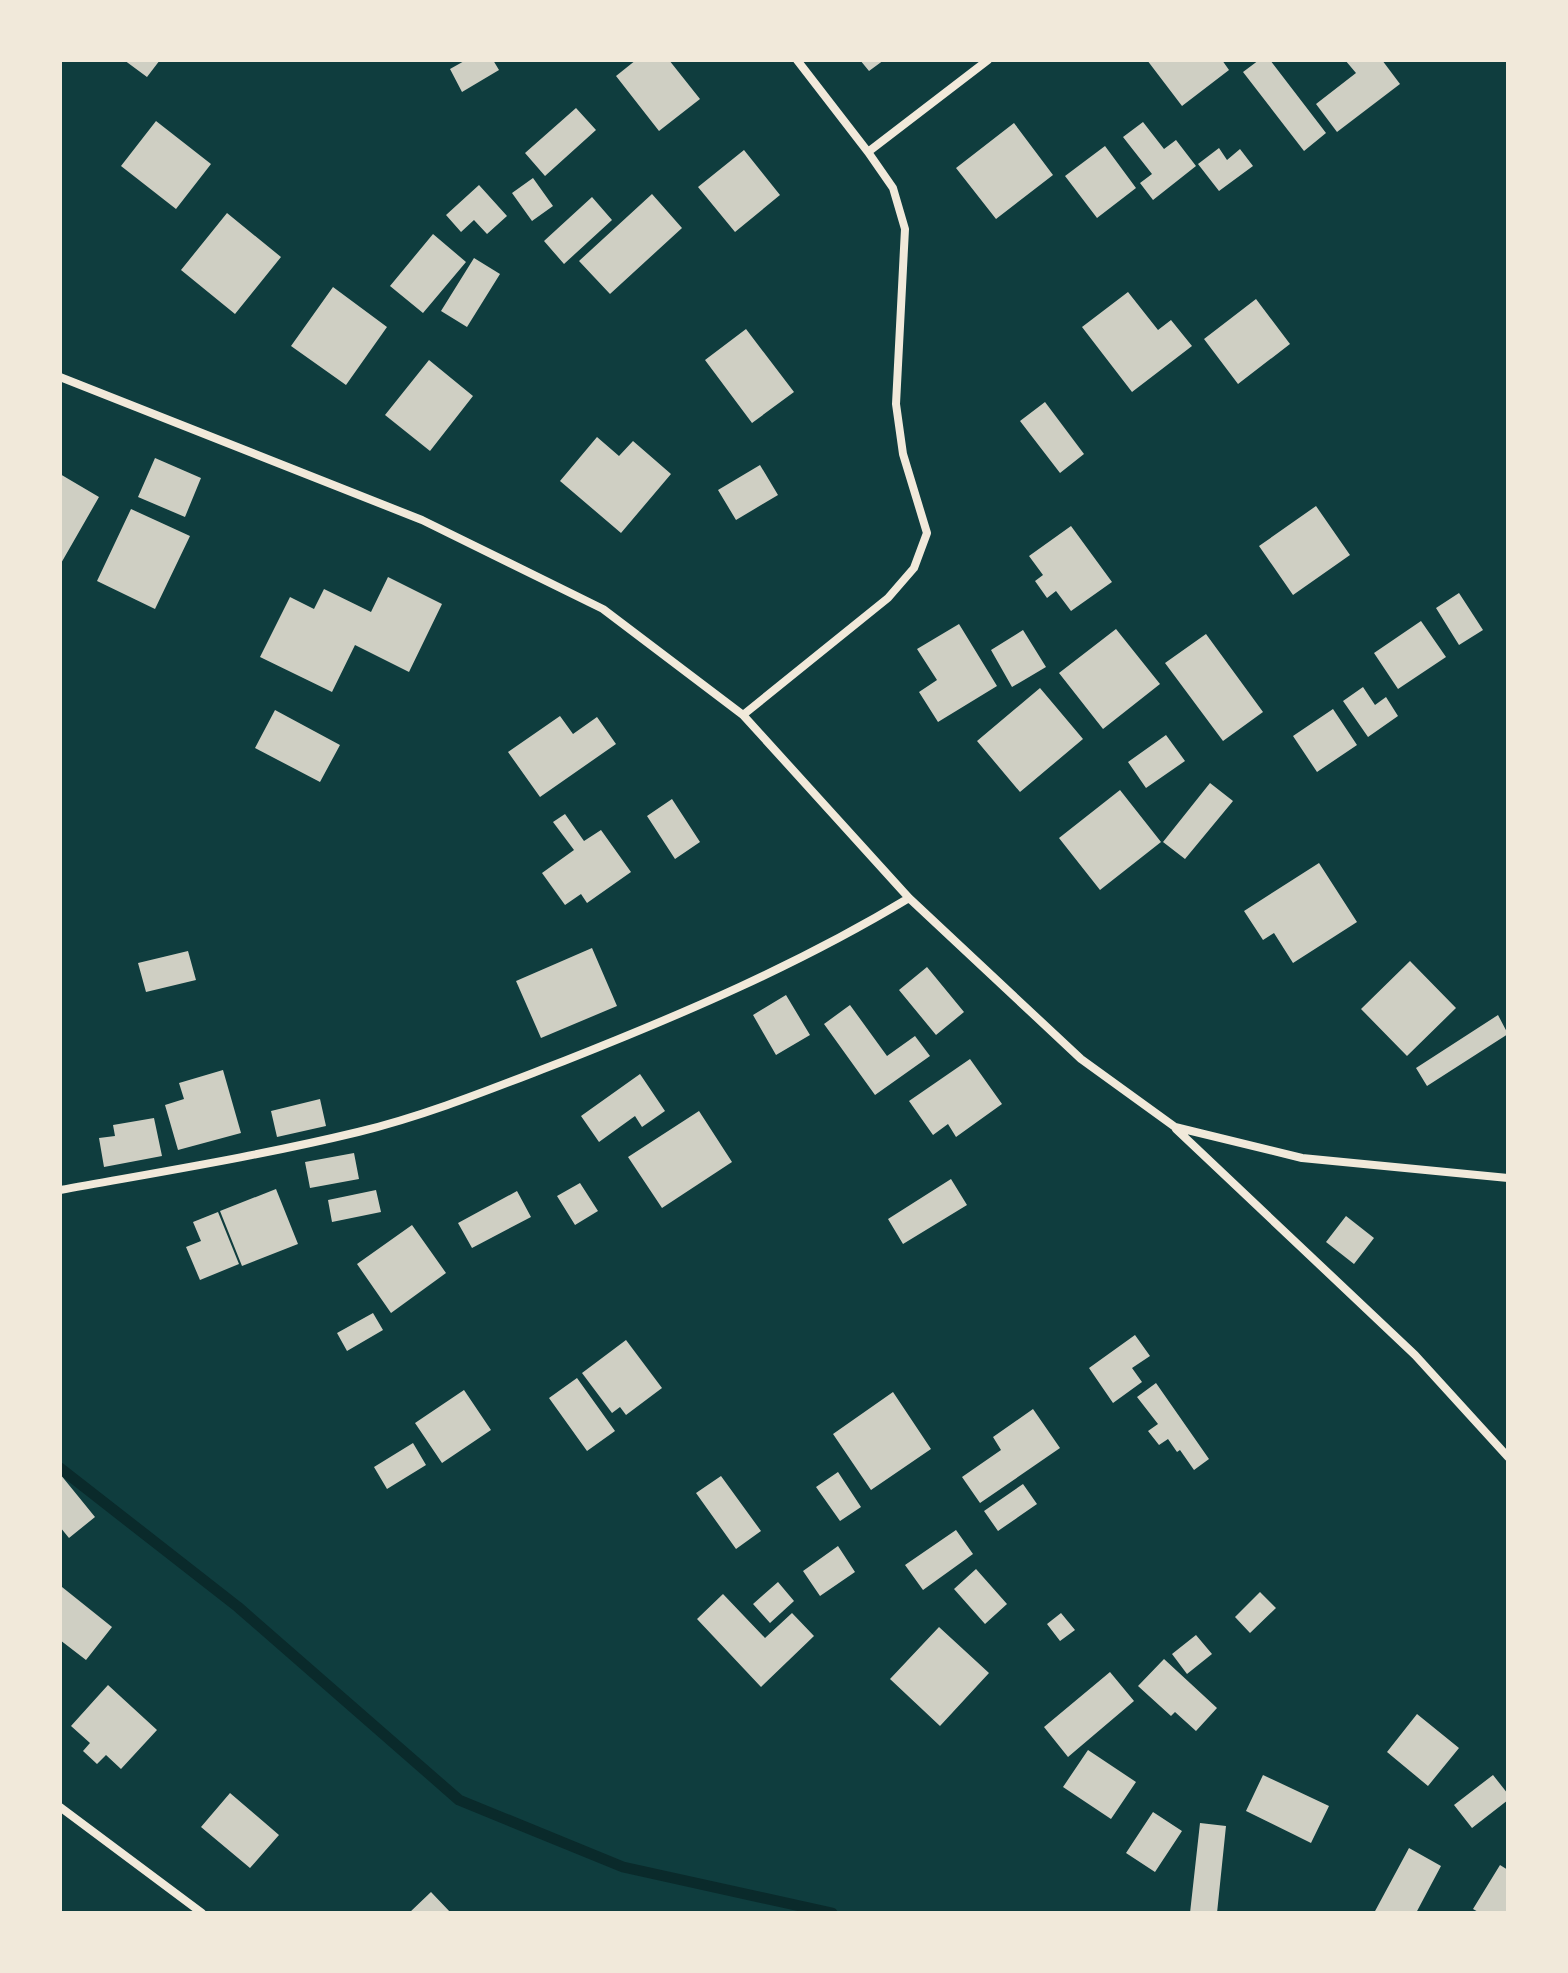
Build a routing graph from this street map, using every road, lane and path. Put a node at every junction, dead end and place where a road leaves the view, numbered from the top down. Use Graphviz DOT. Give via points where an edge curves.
graph roads {
  1 [pos="797,60"];
  2 [pos="988,60"];
  3 [pos="868,152"];
  4 [pos="60,377"];
  5 [pos="743,715"];
  6 [pos="909,898"];
  7 [pos="1175,1127"];
  8 [pos="1508,1178"];
  9 [pos="60,1190"];
  10 [pos="1508,1457"];
  11 [pos="60,1807"];
  12 [pos="202,1913"];
  1 -- 3 [label="street"];
  2 -- 3 [label="street"];
  3 -- 5 [label="street" via="893,188 905,229 896,404 903,454 927,533 914,568 888,598"];
  4 -- 5 [label="street" via="422,520 603,609"];
  5 -- 6 [label="street"];
  6 -- 7 [label="street" via="1081,1059"];
  6 -- 9 [label="street" via="842,938 732,991 468,1098 346,1134"];
  7 -- 8 [label="street" via="1302,1158"];
  7 -- 10 [label="street" via="1415,1355"];
  11 -- 12 [label="street"];
}
